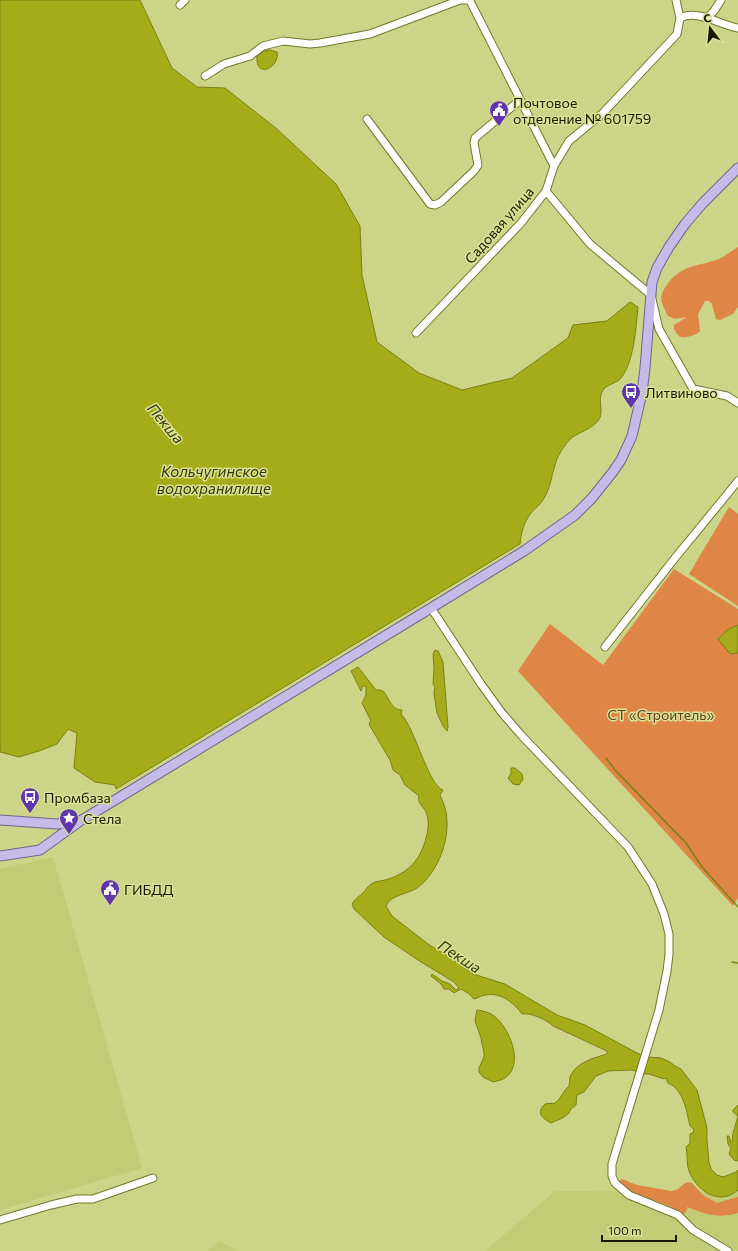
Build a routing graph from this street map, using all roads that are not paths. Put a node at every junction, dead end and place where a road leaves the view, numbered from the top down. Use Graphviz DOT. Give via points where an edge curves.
graph roads {
  1 [pos="470,0"];
  2 [pos="676,0"];
  3 [pos="721,0"];
  4 [pos="680,18"];
  5 [pos="707,18"];
  6 [pos="738,28"];
  7 [pos="206,76"];
  8 [pos="520,100"];
  9 [pos="368,119"];
  10 [pos="554,166"];
  11 [pos="738,168"];
  12 [pos="546,190"];
  13 [pos="651,295"];
  14 [pos="416,333"];
  15 [pos="738,403"];
  16 [pos="738,480"];
  17 [pos="432,608"];
  18 [pos="605,647"];
  19 [pos="0,820"];
  20 [pos="80,821"];
  21 [pos="0,856"];
  22 [pos="153,1178"];
  23 [pos="0,1220"];
  24 [pos="728,1251"];
  1 -- 7 [label="street" via="460,0 370,34 320,43 283,41 263,46 250,56 224,64"];
  1 -- 8 [label="street"];
  2 -- 4 [label="street"];
  3 -- 5 [label="street"];
  4 -- 5 [label="street" via="687,15"];
  4 -- 10 [label="street, Садовая улица" via="677,34 603,113 569,141"];
  5 -- 6 [label="street"];
  8 -- 9 [label="street" via="475,138 478,165 435,205 430,204"];
  8 -- 10 [label="street"];
  10 -- 12 [label="street, Садовая улица"];
  11 -- 13 [label="main road" via="702,204 672,242 657,268"];
  12 -- 13 [label="street" via="590,244"];
  12 -- 14 [label="street, Садовая улица" via="521,223"];
  13 -- 15 [label="street" via="659,329 693,389 726,396"];
  13 -- 17 [label="main road" via="642,393 632,436 621,460 575,515"];
  16 -- 18 [label="street"];
  17 -- 20 [label="main road"];
  17 -- 24 [label="street" via="502,713 628,847 652,884 669,934 667,971 659,1010 612,1164 612,1176 615,1184 629,1195 678,1215 693,1230"];
  19 -- 20 [label="main road" via="57,824"];
  20 -- 21 [label="main road" via="40,850"];
  22 -- 23 [label="street" via="93,1199 77,1199"];
}
